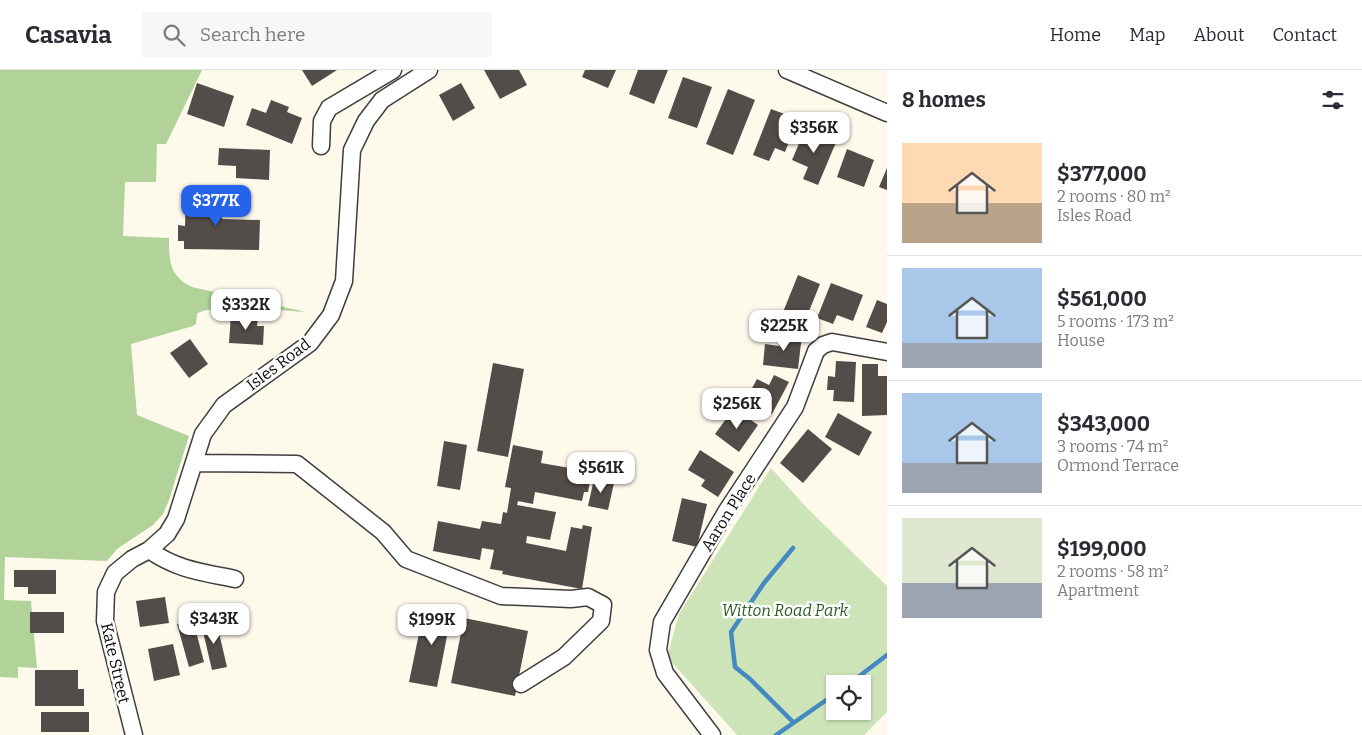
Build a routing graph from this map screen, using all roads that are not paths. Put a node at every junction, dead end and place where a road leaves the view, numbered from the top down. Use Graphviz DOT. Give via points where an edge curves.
graph roads {
  1 [pos="394,70"];
  2 [pos="430,70"];
  3 [pos="787,70"];
  4 [pos="887,113"];
  5 [pos="321,146"];
  6 [pos="887,352"];
  7 [pos="194,463"];
  8 [pos="149,550"];
  9 [pos="235,579"];
  10 [pos="521,684"];
  11 [pos="134,735"];
  12 [pos="712,735"];
  1 -- 5 [label="street" via="330,108 322,121"];
  2 -- 7 [label="street, Isles Road" via="382,100 352,150 344,281 331,315 310,343 224,405 203,434"];
  3 -- 4 [label="street"];
  6 -- 12 [label="street, Aaron Place" via="832,342 816,351 795,407 726,512 662,622 658,650 664,673"];
  7 -- 8 [label="street, Isles Road" via="176,520 167,534"];
  7 -- 10 [label="street" via="297,464 383,532 406,559 501,596 588,597 603,605 601,621 564,657"];
  8 -- 9 [label="street" via="171,564"];
  8 -- 11 [label="street, Kate Street" via="115,573 106,592 105,621"];
}
